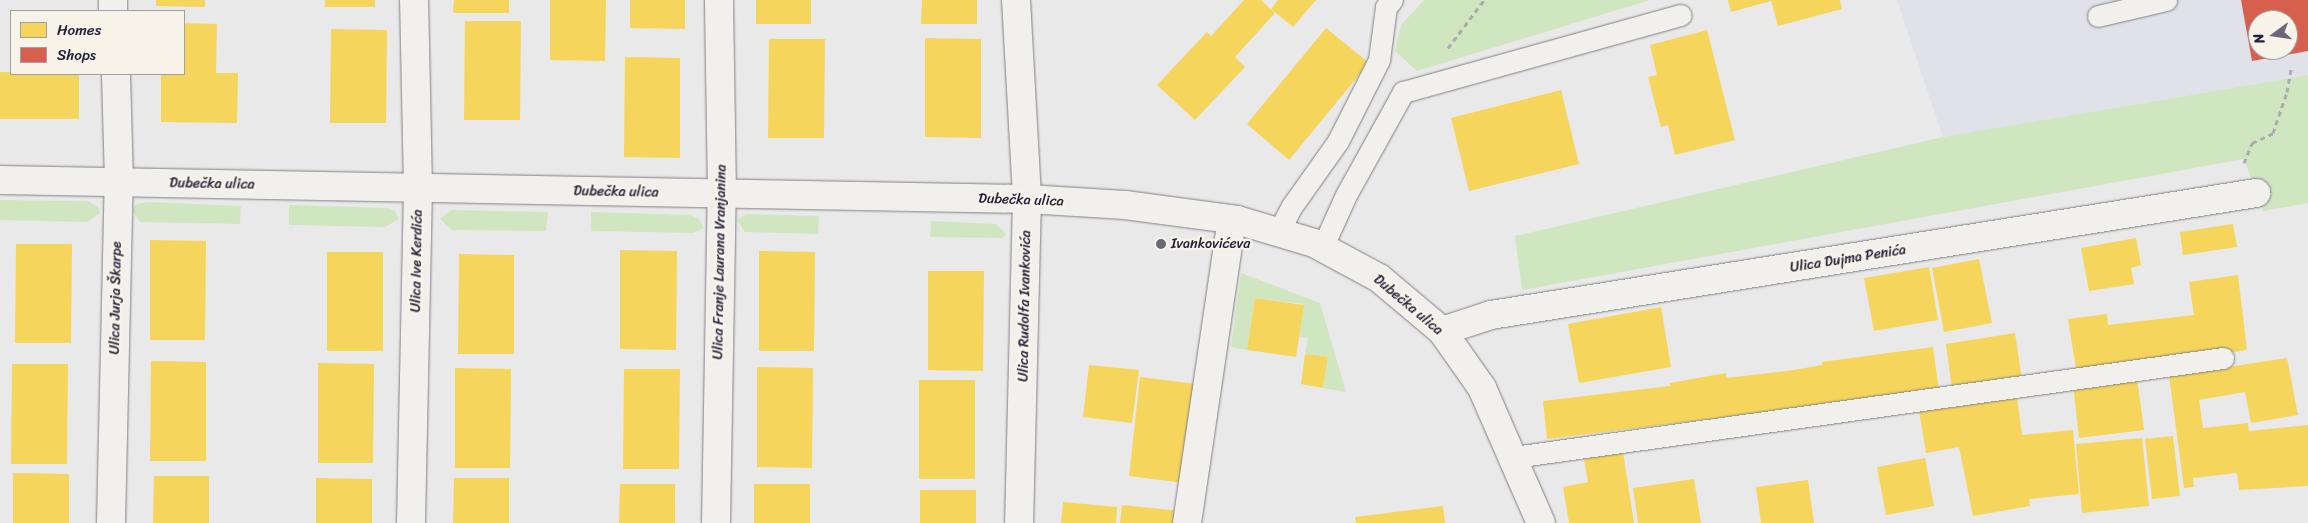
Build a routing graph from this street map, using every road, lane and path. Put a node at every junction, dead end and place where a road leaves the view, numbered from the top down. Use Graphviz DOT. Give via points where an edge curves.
graph roads {
  1 [pos="414,0"];
  2 [pos="719,0"];
  3 [pos="1016,0"];
  4 [pos="1392,0"];
  5 [pos="1484,0"];
  6 [pos="2166,0"];
  7 [pos="1680,15"];
  8 [pos="2098,16"];
  9 [pos="2292,65"];
  10 [pos="116,75"];
  11 [pos="1435,83"];
  12 [pos="0,180"];
  13 [pos="120,182"];
  14 [pos="418,188"];
  15 [pos="722,194"];
  16 [pos="2247,195"];
  17 [pos="1027,199"];
  18 [pos="1232,220"];
  19 [pos="1278,233"];
  20 [pos="1322,248"];
  21 [pos="1442,331"];
  22 [pos="2223,358"];
  23 [pos="1514,457"];
  24 [pos="111,523"];
  25 [pos="412,523"];
  26 [pos="716,523"];
  27 [pos="1019,523"];
  28 [pos="1187,523"];
  29 [pos="1541,523"];
  1 -- 14 [label="street, Ulica Ive Kerdića"];
  2 -- 15 [label="street, Ulica Franje Laurana Vranjanina"];
  3 -- 17 [label="street, Ulica Rudolfa Ivankovića"];
  4 -- 19 [label="lane" via="1386,7 1379,60 1338,141"];
  5 -- 11 [label="path" via="1444,53"];
  6 -- 8 [label="lane"];
  7 -- 11 [label="lane"];
  9 -- 16 [label="path" via="2273,133 2252,143 2244,160"];
  10 -- 13 [label="street, Ulica Jurja Škarpe"];
  11 -- 20 [label="lane" via="1403,92 1346,195"];
  12 -- 13 [label="street, Dubečka ulica"];
  13 -- 14 [label="street, Dubečka ulica"];
  13 -- 24 [label="street, Ulica Jurja Škarpe"];
  14 -- 15 [label="street, Dubečka ulica"];
  14 -- 25 [label="street, Ulica Ive Kerdića"];
  15 -- 17 [label="street, Dubečka ulica"];
  15 -- 26 [label="street, Ulica Franje Laurana Vranjanina"];
  16 -- 21 [label="street, Ulica Dujma Penića" via="1491,315"];
  17 -- 18 [label="street, Dubečka ulica" via="1124,205"];
  17 -- 27 [label="street, Ulica Rudolfa Ivankovića"];
  18 -- 19 [label="street, Dubečka ulica"];
  18 -- 28 [label="street"];
  19 -- 20 [label="street, Dubečka ulica"];
  20 -- 21 [label="street, Dubečka ulica" via="1379,278"];
  21 -- 23 [label="street, Dubečka ulica" via="1482,388"];
  22 -- 23 [label="lane"];
  23 -- 29 [label="street, Dubečka ulica"];
}
